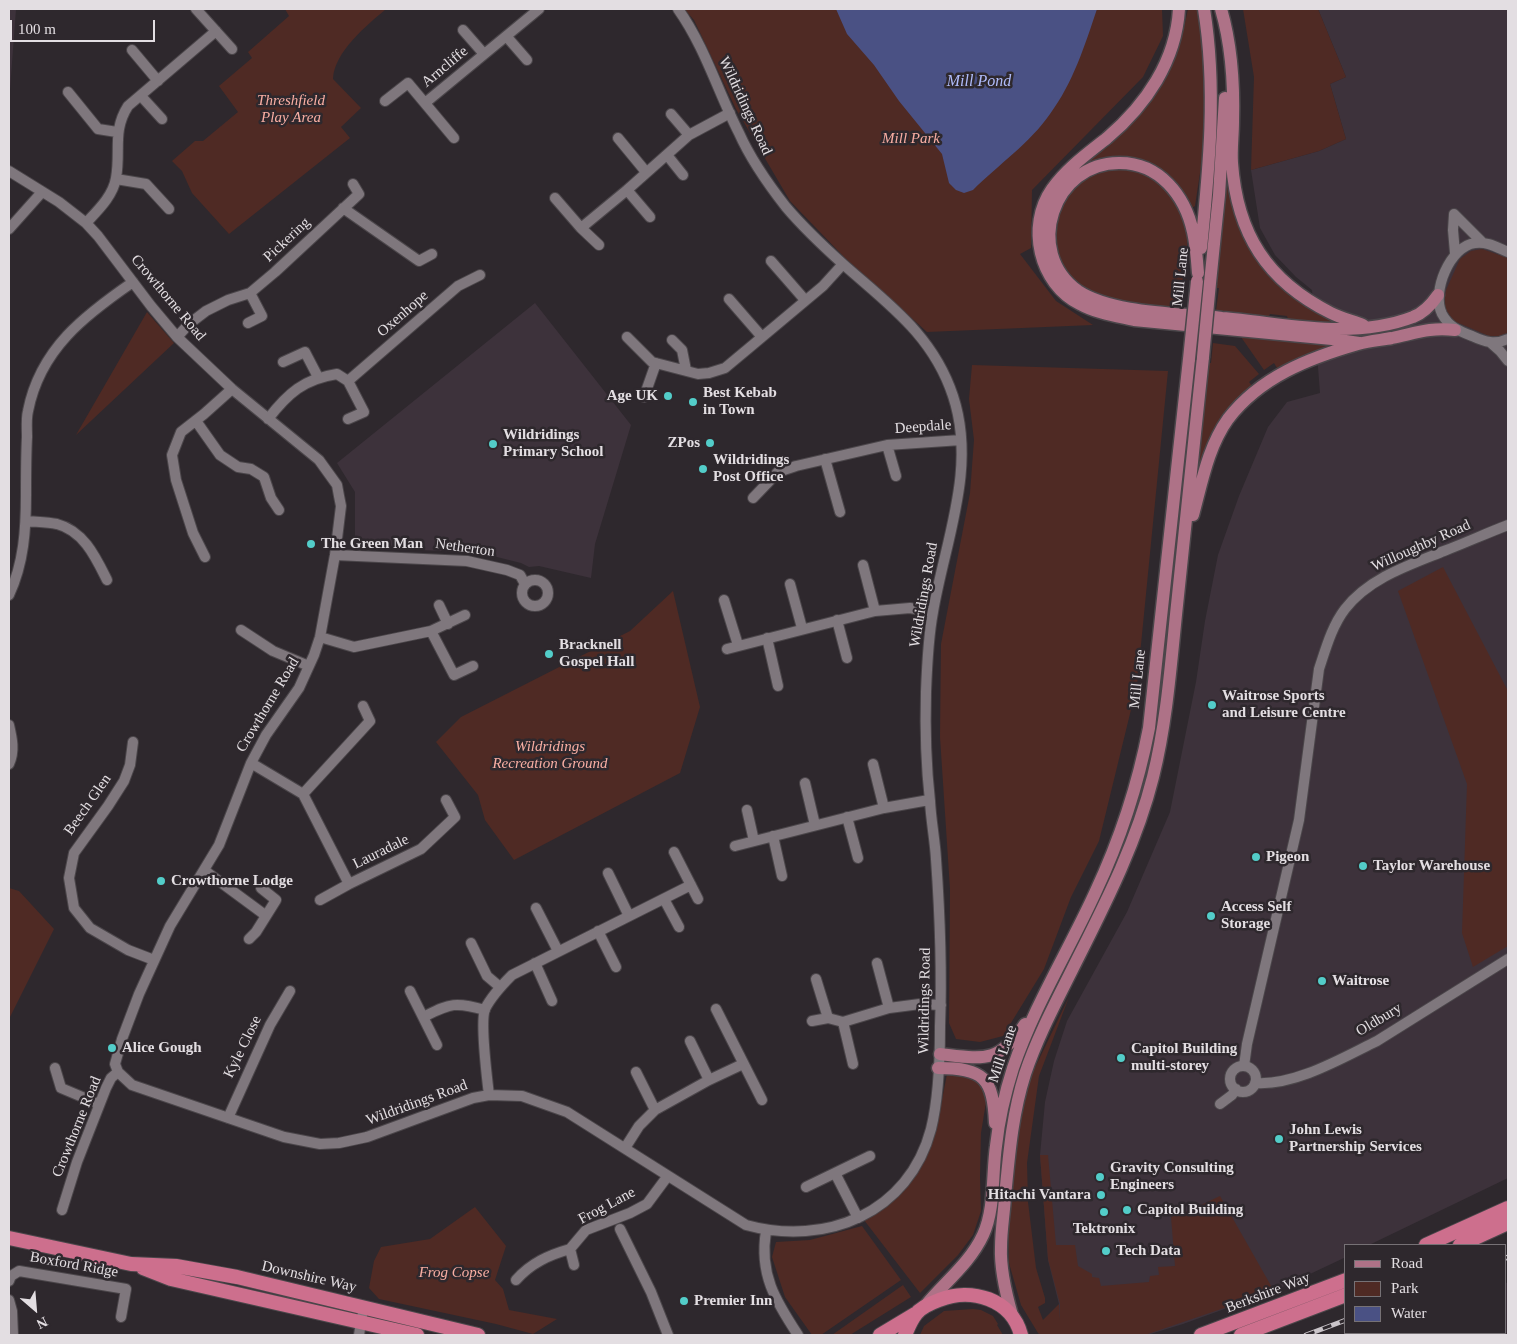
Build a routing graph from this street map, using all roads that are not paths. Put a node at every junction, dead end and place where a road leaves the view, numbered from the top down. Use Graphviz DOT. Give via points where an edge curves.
graph roads {
  1 [pos="196,9"];
  2 [pos="539,9"];
  3 [pos="678,9"];
  4 [pos="1179,9"];
  5 [pos="1204,9"];
  6 [pos="1219,9"];
  7 [pos="463,30"];
  8 [pos="216,31"];
  9 [pos="507,36"];
  10 [pos="232,49"];
  11 [pos="132,50"];
  12 [pos="484,54"];
  13 [pos="528,60"];
  14 [pos="158,81"];
  15 [pos="68,92"];
  16 [pos="141,96"];
  17 [pos="385,101"];
  18 [pos="425,103"];
  19 [pos="730,113"];
  20 [pos="671,114"];
  21 [pos="162,119"];
  22 [pos="117,132"];
  23 [pos="689,135"];
  24 [pos="454,138"];
  25 [pos="618,138"];
  26 [pos="667,155"];
  27 [pos="9,171"];
  28 [pos="646,172"];
  29 [pos="684,175"];
  30 [pos="116,179"];
  31 [pos="353,184"];
  32 [pos="627,190"];
  33 [pos="42,192"];
  34 [pos="555,198"];
  35 [pos="343,208"];
  36 [pos="169,209"];
  37 [pos="650,217"];
  38 [pos="86,223"];
  39 [pos="581,228"];
  40 [pos="9,229"];
  41 [pos="1482,242"];
  42 [pos="600,245"];
  43 [pos="1508,252"];
  44 [pos="1455,253"];
  45 [pos="432,254"];
  46 [pos="771,261"];
  47 [pos="843,264"];
  48 [pos="480,275"];
  49 [pos="1202,279"];
  50 [pos="133,282"];
  51 [pos="250,293"];
  52 [pos="1438,295"];
  53 [pos="729,299"];
  54 [pos="805,300"];
  55 [pos="248,323"];
  56 [pos="1367,326"];
  57 [pos="1456,330"];
  58 [pos="177,336"];
  59 [pos="762,337"];
  60 [pos="627,338"];
  61 [pos="1508,339"];
  62 [pos="672,340"];
  63 [pos="1360,343"];
  64 [pos="1491,343"];
  65 [pos="1508,361"];
  66 [pos="283,362"];
  67 [pos="656,363"];
  68 [pos="686,370"];
  69 [pos="318,377"];
  70 [pos="348,381"];
  71 [pos="232,389"];
  72 [pos="644,397"];
  73 [pos="268,419"];
  74 [pos="348,420"];
  75 [pos="196,421"];
  76 [pos="961,440"];
  77 [pos="887,445"];
  78 [pos="825,459"];
  79 [pos="896,476"];
  80 [pos="754,498"];
  81 [pos="279,510"];
  82 [pos="840,512"];
  83 [pos="26,521"];
  84 [pos="1508,525"];
  85 [pos="1183,547"];
  86 [pos="190,552"];
  87 [pos="335,556"];
  88 [pos="863,565"];
  89 [pos="107,580"];
  90 [pos="526,584"];
  91 [pos="790,584"];
  92 [pos="9,595"];
  93 [pos="724,600"];
  94 [pos="439,605"];
  95 [pos="875,611"];
  96 [pos="933,612"];
  97 [pos="465,615"];
  98 [pos="837,620"];
  99 [pos="448,624"];
  100 [pos="802,628"];
  101 [pos="241,630"];
  102 [pos="431,631"];
  103 [pos="320,637"];
  104 [pos="767,638"];
  105 [pos="738,646"];
  106 [pos="727,649"];
  107 [pos="847,658"];
  108 [pos="310,666"];
  109 [pos="473,666"];
  110 [pos="778,686"];
  111 [pos="363,706"];
  112 [pos="9,725"];
  113 [pos="133,742"];
  114 [pos="251,763"];
  115 [pos="9,764"];
  116 [pos="873,764"];
  117 [pos="805,783"];
  118 [pos="303,794"];
  119 [pos="446,800"];
  120 [pos="930,800"];
  121 [pos="884,808"];
  122 [pos="747,810"];
  123 [pos="847,817"];
  124 [pos="815,825"];
  125 [pos="773,836"];
  126 [pos="754,841"];
  127 [pos="735,846"];
  128 [pos="674,852"];
  129 [pos="858,858"];
  130 [pos="204,870"];
  131 [pos="608,873"];
  132 [pos="782,876"];
  133 [pos="348,884"];
  134 [pos="691,885"];
  135 [pos="261,888"];
  136 [pos="664,899"];
  137 [pos="698,899"];
  138 [pos="320,900"];
  139 [pos="536,908"];
  140 [pos="265,915"];
  141 [pos="629,916"];
  142 [pos="679,927"];
  143 [pos="598,931"];
  144 [pos="249,939"];
  145 [pos="471,943"];
  146 [pos="558,951"];
  147 [pos="1508,958"];
  148 [pos="154,960"];
  149 [pos="877,963"];
  150 [pos="535,964"];
  151 [pos="616,967"];
  152 [pos="816,979"];
  153 [pos="500,987"];
  154 [pos="290,991"];
  155 [pos="410,991"];
  156 [pos="1042,998"];
  157 [pos="552,1001"];
  158 [pos="941,1005"];
  159 [pos="890,1008"];
  160 [pos="716,1009"];
  161 [pos="484,1010"];
  162 [pos="423,1018"];
  163 [pos="828,1018"];
  164 [pos="812,1021"];
  165 [pos="843,1022"];
  166 [pos="690,1042"];
  167 [pos="437,1045"];
  168 [pos="940,1054"];
  169 [pos="743,1064"];
  170 [pos="853,1064"];
  171 [pos="1244,1066"];
  172 [pos="54,1068"];
  173 [pos="938,1068"];
  174 [pos="118,1072"];
  175 [pos="636,1072"];
  176 [pos="709,1080"];
  177 [pos="1255,1083"];
  178 [pos="1236,1089"];
  179 [pos="489,1095"];
  180 [pos="762,1100"];
  181 [pos="99,1104"];
  182 [pos="1220,1104"];
  183 [pos="655,1110"];
  184 [pos="228,1118"];
  185 [pos="996,1145"];
  186 [pos="625,1148"];
  187 [pos="870,1156"];
  188 [pos="836,1173"];
  189 [pos="668,1177"];
  190 [pos="806,1187"];
  191 [pos="1508,1208"];
  192 [pos="62,1210"];
  193 [pos="858,1218"];
  194 [pos="1508,1222"];
  195 [pos="620,1229"];
  196 [pos="766,1231"];
  197 [pos="9,1238"];
  198 [pos="1428,1244"];
  199 [pos="1462,1244"];
  200 [pos="570,1249"];
  201 [pos="131,1264"];
  202 [pos="574,1265"];
  203 [pos="516,1280"];
  204 [pos="9,1281"];
  205 [pos="1344,1281"];
  206 [pos="1344,1296"];
  207 [pos="9,1300"];
  208 [pos="364,1307"];
  209 [pos="921,1310"];
  210 [pos="1012,1316"];
  211 [pos="121,1317"];
  212 [pos="360,1329"];
  213 [pos="1022,1333"];
  214 [pos="13,1335"];
  215 [pos="417,1335"];
  216 [pos="478,1335"];
  217 [pos="668,1335"];
  218 [pos="798,1335"];
  219 [pos="880,1335"];
  220 [pos="905,1335"];
  221 [pos="1201,1335"];
  222 [pos="1241,1335"];
  1 -- 8 [label="street"];
  2 -- 9 [label="street, Arncliffe"];
  3 -- 19 [label="street, Wildridings Road" via="703,52"];
  4 -- 63 [label="main road" via="1176,34 1168,58 1142,102 1115,131 1067,171 1046,198 1038,240 1050,276 1078,304 1118,317"];
  5 -- 49 [label="main road, Mill Lane" via="1212,105"];
  6 -- 49 [label="main road, Mill Lane" via="1226,97 1219,195"];
  6 -- 56 [label="main road" via="1226,26 1232,87 1231,162 1237,201 1246,230 1258,253 1287,286 1331,314"];
  7 -- 12 [label="street, Arncliffe"];
  8 -- 10 [label="street"];
  8 -- 14 [label="street"];
  9 -- 12 [label="street, Arncliffe"];
  9 -- 13 [label="street"];
  11 -- 14 [label="street"];
  12 -- 18 [label="street, Arncliffe"];
  14 -- 16 [label="street"];
  15 -- 22 [label="street" via="98,129"];
  16 -- 21 [label="street"];
  16 -- 22 [label="street" via="128,106"];
  17 -- 18 [label="street, Arncliffe" via="408,84"];
  18 -- 24 [label="street, Arncliffe"];
  19 -- 23 [label="street"];
  19 -- 47 [label="street, Wildridings Road" via="752,159 770,186 803,226"];
  20 -- 23 [label="street"];
  22 -- 30 [label="street"];
  23 -- 26 [label="street"];
  25 -- 28 [label="street"];
  26 -- 28 [label="street"];
  26 -- 29 [label="street"];
  27 -- 33 [label="street, Crowthorne Road"];
  28 -- 32 [label="street"];
  30 -- 36 [label="street" via="146,184"];
  30 -- 38 [label="street" via="108,198"];
  31 -- 35 [label="street, Pickering" via="359,194"];
  32 -- 37 [label="street"];
  32 -- 39 [label="street"];
  33 -- 38 [label="street, Crowthorne Road"];
  33 -- 40 [label="street"];
  34 -- 39 [label="street"];
  35 -- 45 [label="street" via="419,261"];
  35 -- 51 [label="street, Pickering"];
  38 -- 50 [label="street, Crowthorne Road"];
  39 -- 42 [label="street"];
  41 -- 43 [label="street"];
  41 -- 44 [label="street" via="1470,244"];
  41 -- 44 [label="street" via="1454,214"];
  44 -- 52 [label="street"];
  46 -- 54 [label="street"];
  47 -- 54 [label="street"];
  47 -- 76 [label="street, Wildridings Road" via="913,326 934,355 953,395"];
  48 -- 70 [label="street, Oxenhope" via="458,286"];
  49 -- 56 [label="main road" via="1186,211 1169,184 1151,170 1125,163 1102,164 1073,180 1058,200 1049,228 1052,254 1066,279 1077,290 1094,299 1145,310 1253,321 1337,329"];
  49 -- 85 [label="main road, Mill Lane, bridge" via="1203,357"];
  49 -- 156 [label="main road, Mill Lane, bridge" via="1189,359 1157,659 1143,757 1126,817 1105,871"];
  50 -- 58 [label="street, Crowthorne Road"];
  50 -- 83 [label="street" via="94,309 67,335 52,352 39,375 27,412"];
  51 -- 55 [label="street" via="262,316"];
  51 -- 58 [label="street, Pickering" via="206,311"];
  52 -- 56 [label="main road" via="1414,317"];
  52 -- 57 [label="street" via="1441,312"];
  53 -- 59 [label="street"];
  54 -- 59 [label="street"];
  57 -- 63 [label="main road" via="1432,328"];
  57 -- 64 [label="street"];
  58 -- 71 [label="street, Crowthorne Road"];
  59 -- 68 [label="street" via="725,368 698,374"];
  60 -- 67 [label="street" via="644,356"];
  61 -- 64 [label="street"];
  62 -- 68 [label="street" via="682,350"];
  63 -- 85 [label="main road" via="1278,375 1239,406 1221,430 1207,461"];
  64 -- 65 [label="street"];
  66 -- 69 [label="street" via="305,352"];
  67 -- 68 [label="street"];
  67 -- 72 [label="street"];
  69 -- 70 [label="street" via="336,374"];
  69 -- 73 [label="street" via="289,394"];
  70 -- 74 [label="street" via="364,412"];
  71 -- 73 [label="street, Crowthorne Road"];
  71 -- 75 [label="street"];
  73 -- 87 [label="street, Crowthorne Road" via="319,460 336,486 341,506"];
  75 -- 81 [label="street" via="220,455 238,467 251,469 264,477"];
  75 -- 86 [label="street" via="181,432 172,455 176,480 203,552"];
  76 -- 77 [label="street, Deepdale"];
  76 -- 96 [label="street, Wildridings Road" via="959,490"];
  77 -- 78 [label="street, Deepdale"];
  77 -- 79 [label="street, Deepdale"];
  78 -- 80 [label="street, Deepdale" via="778,472"];
  78 -- 82 [label="street"];
  83 -- 89 [label="street" via="58,524 76,534 91,550"];
  83 -- 92 [label="street" via="17,576"];
  84 -- 171 [label="street, Willoughby Road" via="1408,565 1374,583 1349,604 1335,626 1319,669 1299,820"];
  85 -- 210 [label="main road, Mill Lane" via="1165,712 1153,777 1132,842 1103,910 1036,1044 1014,1117 1001,1245 1004,1283"];
  87 -- 90 [label="street, Netherton" via="467,561 520,575"];
  87 -- 103 [label="street, Crowthorne Road"];
  88 -- 95 [label="street"];
  91 -- 100 [label="street"];
  93 -- 105 [label="street"];
  94 -- 99 [label="street"];
  95 -- 96 [label="street" via="910,608"];
  95 -- 98 [label="street"];
  96 -- 120 [label="street, Wildridings Road" via="926,697"];
  97 -- 99 [label="street"];
  98 -- 100 [label="street"];
  98 -- 107 [label="street"];
  99 -- 102 [label="street"];
  100 -- 104 [label="street"];
  101 -- 108 [label="street" via="273,651"];
  102 -- 103 [label="street" via="354,647"];
  102 -- 109 [label="street" via="454,675"];
  103 -- 108 [label="street, Crowthorne Road"];
  104 -- 105 [label="street"];
  104 -- 110 [label="street"];
  105 -- 106 [label="street"];
  108 -- 114 [label="street, Crowthorne Road"];
  111 -- 118 [label="street" via="370,720"];
  112 -- 115 [label="street" via="13,741"];
  113 -- 148 [label="street, Beech Glen" via="124,781 74,853 69,878 74,908 90,928 128,950"];
  114 -- 118 [label="street"];
  114 -- 130 [label="street, Crowthorne Road" via="219,845"];
  116 -- 121 [label="street"];
  117 -- 124 [label="street"];
  118 -- 133 [label="street, Lauradale"];
  119 -- 133 [label="street, Lauradale" via="455,817 422,849"];
  120 -- 121 [label="street"];
  120 -- 158 [label="street, Wildridings Road" via="940,922"];
  121 -- 123 [label="street"];
  122 -- 126 [label="street"];
  123 -- 124 [label="street"];
  123 -- 129 [label="street"];
  124 -- 125 [label="street"];
  125 -- 126 [label="street"];
  125 -- 132 [label="street"];
  126 -- 127 [label="street"];
  128 -- 134 [label="street"];
  130 -- 140 [label="street"];
  130 -- 148 [label="street, Crowthorne Road" via="170,926"];
  131 -- 141 [label="street"];
  133 -- 138 [label="street, Lauradale"];
  134 -- 136 [label="street"];
  134 -- 137 [label="street"];
  135 -- 140 [label="street" via="276,900"];
  136 -- 141 [label="street"];
  136 -- 142 [label="street"];
  139 -- 146 [label="street"];
  140 -- 144 [label="street"];
  141 -- 143 [label="street"];
  143 -- 146 [label="street"];
  143 -- 151 [label="street"];
  145 -- 153 [label="street" via="487,976"];
  146 -- 150 [label="street"];
  147 -- 177 [label="street, Oldbury" via="1355,1052 1288,1080"];
  148 -- 174 [label="street, Crowthorne Road" via="122,1039 115,1064"];
  149 -- 159 [label="street"];
  150 -- 153 [label="street" via="512,976"];
  150 -- 157 [label="street"];
  152 -- 163 [label="street"];
  153 -- 161 [label="street"];
  154 -- 184 [label="street, Kyle Close" via="270,1026"];
  155 -- 162 [label="street"];
  156 -- 168 [label="main road" via="1004,1050 980,1058"];
  156 -- 185 [label="main road, Mill Lane" via="1011,1075"];
  158 -- 159 [label="street"];
  158 -- 168 [label="street, Wildridings Road"];
  159 -- 165 [label="street"];
  160 -- 169 [label="street"];
  161 -- 162 [label="street" via="468,1005 449,1005"];
  161 -- 179 [label="street"];
  162 -- 167 [label="street"];
  163 -- 164 [label="street"];
  163 -- 165 [label="street"];
  165 -- 170 [label="street"];
  166 -- 176 [label="street"];
  168 -- 173 [label="street, Wildridings Road"];
  169 -- 176 [label="street"];
  169 -- 180 [label="street"];
  171 -- 177 [label="street" via="1254,1072"];
  171 -- 178 [label="street" via="1236,1068 1232,1075 1231,1083"];
  172 -- 181 [label="street" via="61,1088"];
  173 -- 185 [label="main road" via="972,1071 985,1081 994,1104"];
  173 -- 193 [label="street, Wildridings Road" via="931,1128 919,1158 894,1192"];
  174 -- 181 [label="street, Crowthorne Road" via="110,1078"];
  174 -- 184 [label="street, Wildridings Road" via="132,1085"];
  175 -- 183 [label="street"];
  176 -- 183 [label="street"];
  177 -- 178 [label="street" via="1247,1091"];
  178 -- 182 [label="street"];
  179 -- 184 [label="street, Wildridings Road" via="367,1137 339,1143 304,1142"];
  179 -- 186 [label="street, Wildridings Road" via="522,1096 548,1104"];
  181 -- 192 [label="street, Crowthorne Road"];
  183 -- 186 [label="street" via="639,1126"];
  185 -- 209 [label="main road, Mill Lane" via="990,1213 984,1234 965,1262"];
  186 -- 189 [label="street, Wildridings Road"];
  187 -- 188 [label="street"];
  188 -- 190 [label="street"];
  188 -- 193 [label="street"];
  189 -- 196 [label="street, Wildridings Road" via="746,1226"];
  189 -- 200 [label="street, Frog Lane" via="646,1204 586,1230"];
  191 -- 198 [label="highway"];
  193 -- 196 [label="street, Wildridings Road" via="821,1230"];
  194 -- 199 [label="highway"];
  195 -- 217 [label="street, Frog Lane"];
  196 -- 218 [label="street" via="763,1253 766,1276"];
  197 -- 201 [label="highway, Downshire Way"];
  200 -- 202 [label="street"];
  200 -- 203 [label="street" via="552,1254"];
  201 -- 208 [label="highway, Downshire Way" via="176,1266"];
  201 -- 212 [label="highway, Downshire Way" via="171,1279"];
  204 -- 211 [label="street, Boxford Ridge" via="19,1271 126,1289"];
  205 -- 221 [label="highway, Berkshire Way"];
  206 -- 222 [label="highway, Berkshire Way"];
  207 -- 214 [label="street"];
  208 -- 212 [label="street"];
  208 -- 216 [label="highway, Downshire Way"];
  209 -- 210 [label="highway" via="951,1296 974,1294 998,1304"];
  209 -- 219 [label="highway"];
  209 -- 220 [label="highway"];
  210 -- 213 [label="highway"];
  212 -- 215 [label="highway, Downshire Way"];
}
